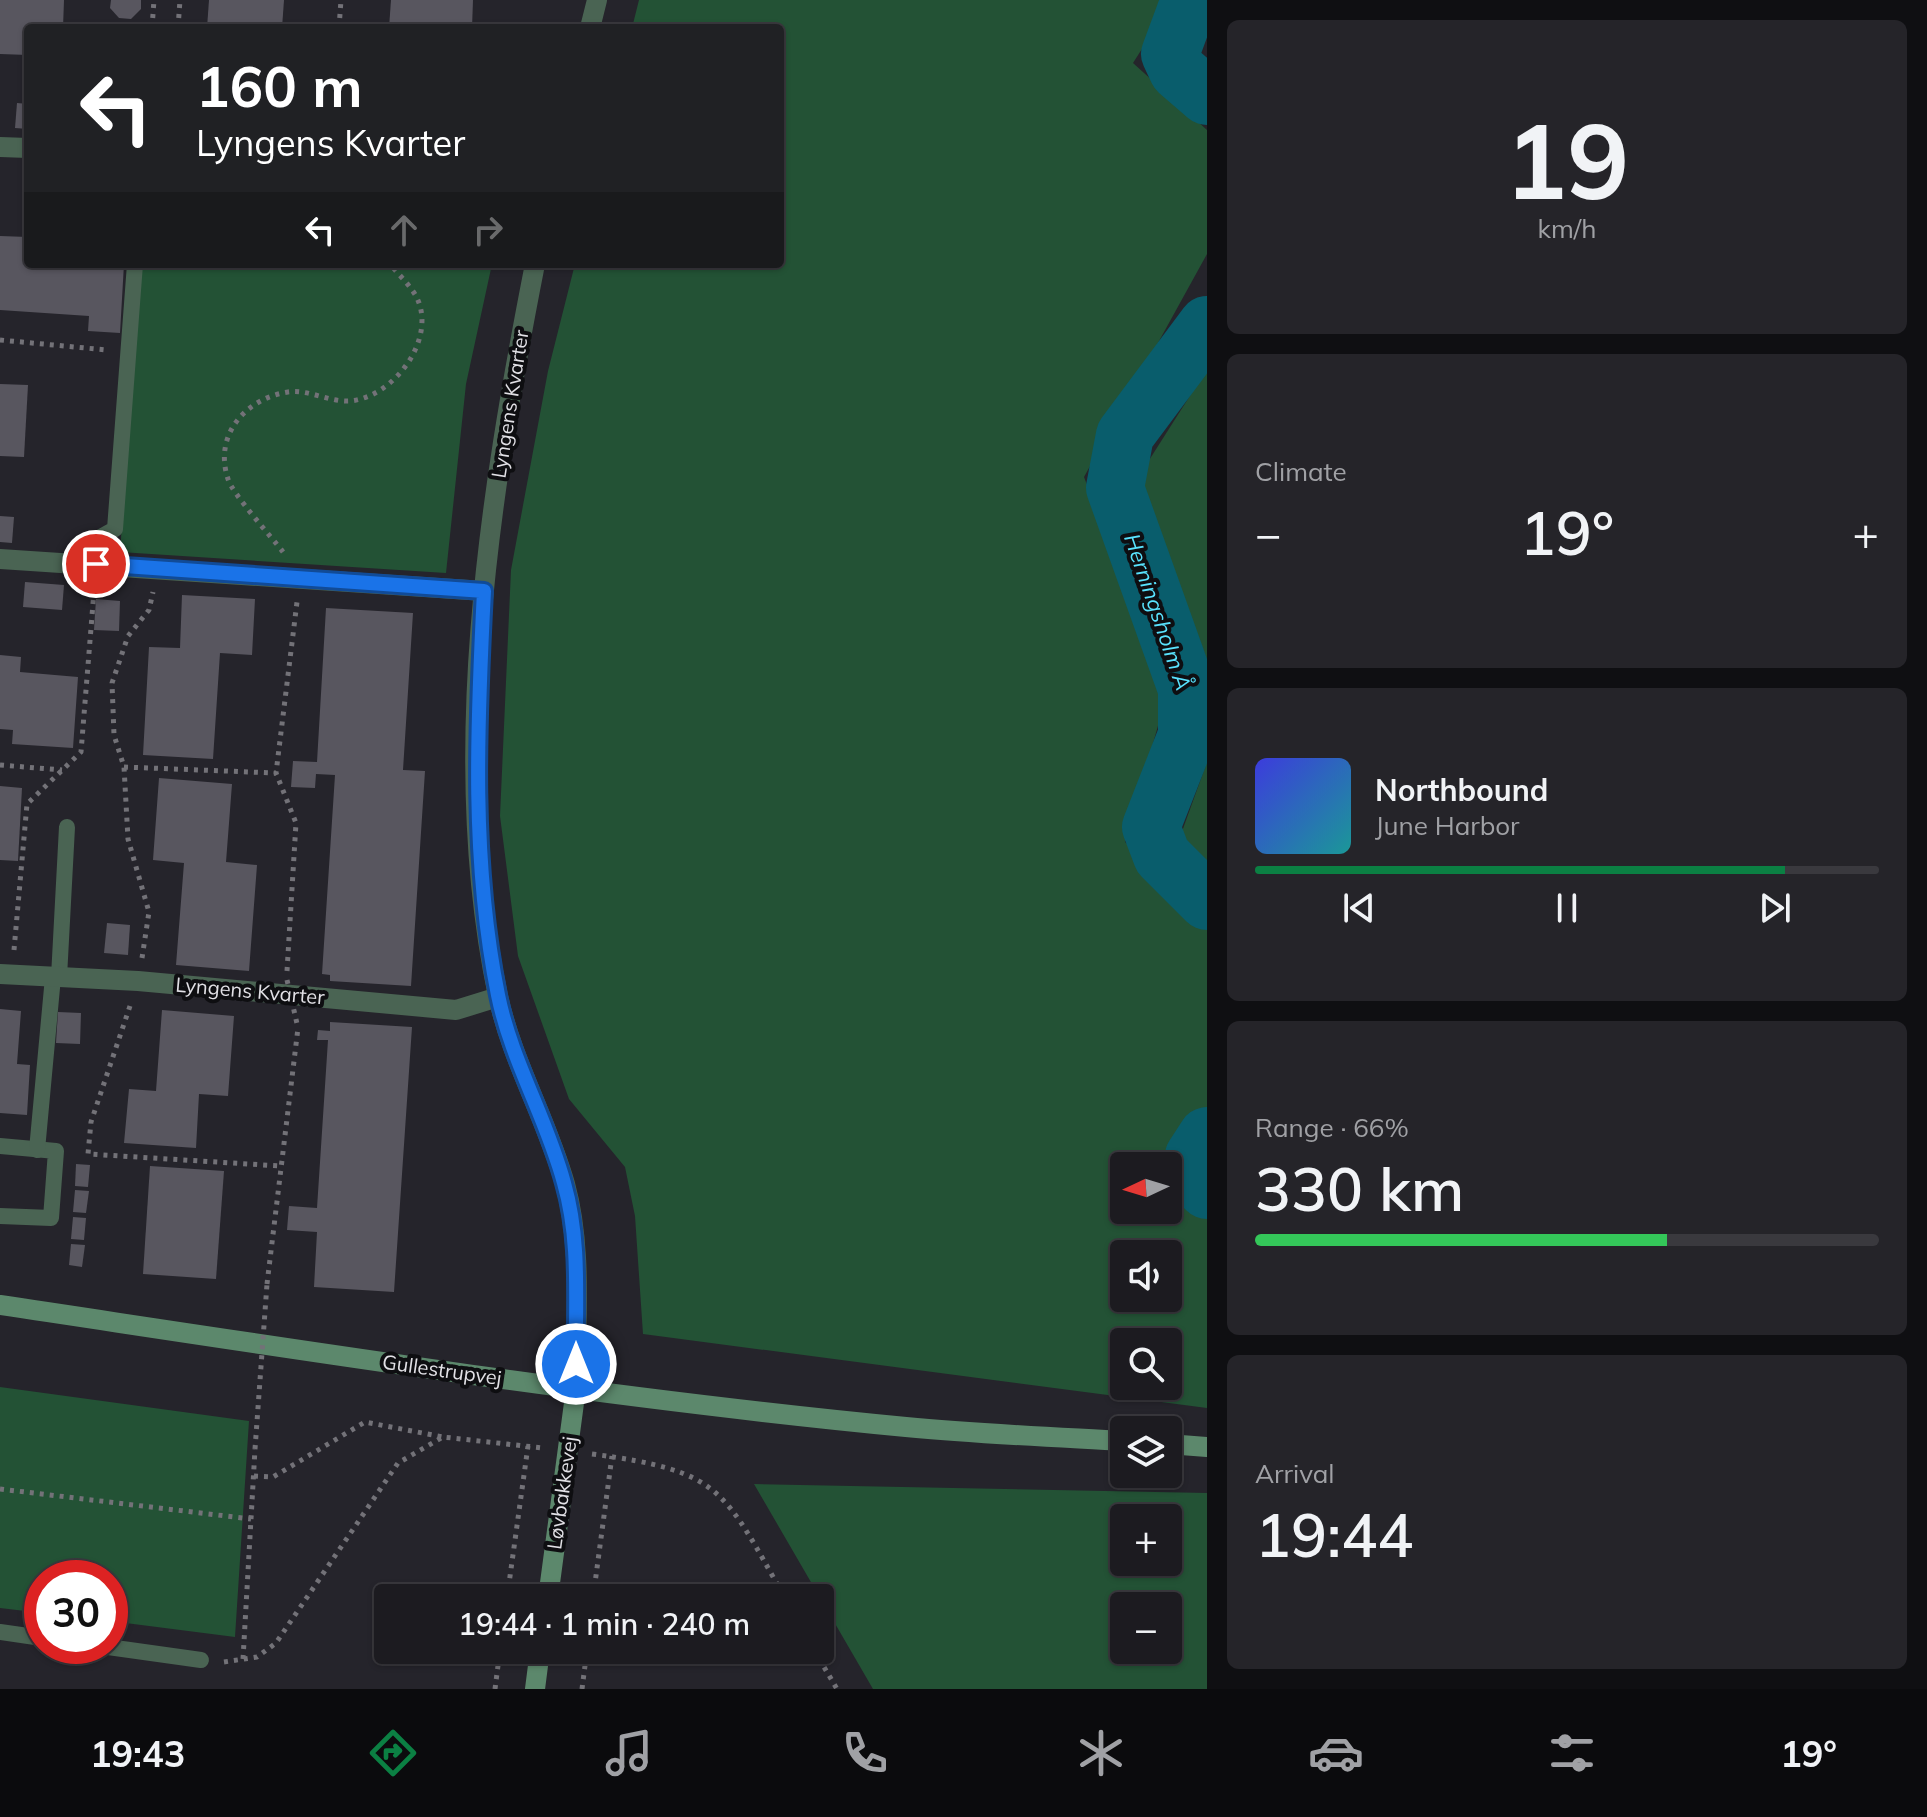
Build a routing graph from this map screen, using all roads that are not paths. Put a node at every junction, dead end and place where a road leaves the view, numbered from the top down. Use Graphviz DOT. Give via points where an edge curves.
graph roads {
  1 [pos="597,0"];
  2 [pos="591,24"];
  3 [pos="0,147"];
  4 [pos="24,148"];
  5 [pos="135,268"];
  6 [pos="534,268"];
  7 [pos="0,559"];
  8 [pos="96,564"];
  9 [pos="484,591"];
  10 [pos="67,827"];
  11 [pos="6,974"];
  12 [pos="56,977"];
  13 [pos="498,997"];
  14 [pos="0,1146"];
  15 [pos="37,1150"];
  16 [pos="0,1216"];
  17 [pos="0,1305"];
  18 [pos="576,1388"];
  19 [pos="1110,1440"];
  20 [pos="1182,1445"];
  21 [pos="1207,1447"];
  22 [pos="550,1584"];
  23 [pos="0,1632"];
  24 [pos="24,1635"];
  25 [pos="128,1650"];
  26 [pos="201,1660"];
  27 [pos="538,1664"];
  28 [pos="535,1689"];
  1 -- 2 [label="street"];
  3 -- 4 [label="street"];
  5 -- 8 [label="lane" via="115,529 97,539"];
  6 -- 9 [label="street, Lyngens Kvarter" via="510,391"];
  7 -- 8 [label="street"];
  8 -- 9 [label="street"];
  9 -- 13 [label="street, Lyngens Kvarter" via="477,838"];
  10 -- 12 [label="lane"];
  11 -- 12 [label="street, Lyngens Kvarter"];
  12 -- 13 [label="street, Lyngens Kvarter" via="456,1010"];
  12 -- 15 [label="lane"];
  13 -- 18 [label="street, Lyngens Kvarter" via="548,1131 573,1221"];
  14 -- 15 [label="lane"];
  15 -- 16 [label="lane" via="56,1151 51,1218"];
  17 -- 18 [label="street, Gullestrupvej"];
  18 -- 19 [label="street, Gullestrupvej" via="907,1427"];
  18 -- 22 [label="street, Løvbakkevej"];
  20 -- 21 [label="street"];
  23 -- 24 [label="lane"];
  25 -- 26 [label="lane"];
  27 -- 28 [label="street"];
}
